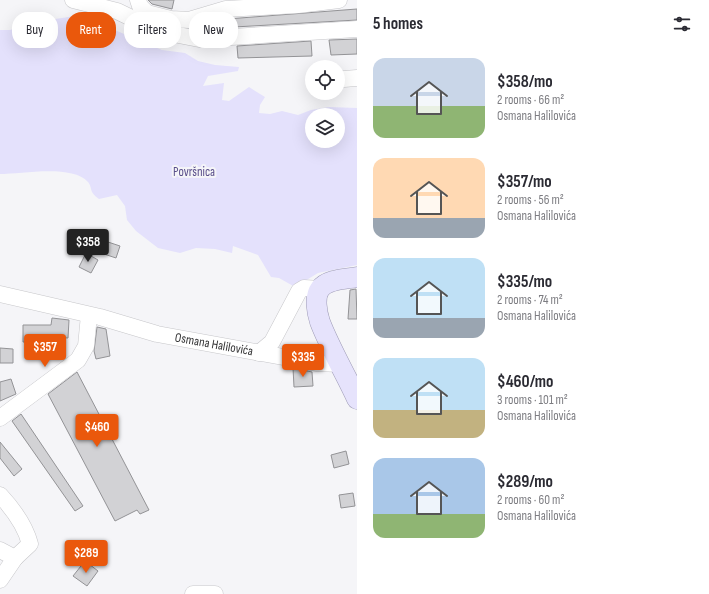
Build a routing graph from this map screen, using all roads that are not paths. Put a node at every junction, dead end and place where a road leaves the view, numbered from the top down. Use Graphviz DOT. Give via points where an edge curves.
graph roads {
  1 [pos="73,0"];
  2 [pos="138,0"];
  3 [pos="339,0"];
  4 [pos="357,30"];
  5 [pos="357,277"];
  6 [pos="320,289"];
  7 [pos="0,294"];
  8 [pos="89,315"];
  9 [pos="259,353"];
  10 [pos="341,364"];
  11 [pos="357,399"];
  12 [pos="0,418"];
  13 [pos="0,495"];
  14 [pos="0,550"];
  15 [pos="15,558"];
  16 [pos="0,580"];
  17 [pos="193,594"];
  18 [pos="215,594"];
  1 -- 4 [label="street" via="117,11 158,31 199,39"];
  2 -- 3 [label="street" via="147,13 189,20 226,9"];
  5 -- 6 [label="main road" via="331,282"];
  6 -- 9 [label="street" via="304,288 299,291 272,342"];
  6 -- 10 [label="main road" via="317,298 319,317"];
  7 -- 8 [label="street, Osmana Halilovića"];
  8 -- 9 [label="street, Osmana Halilovića" via="157,334"];
  8 -- 12 [label="street" via="86,346 78,360"];
  9 -- 10 [label="street, Osmana Halilovića" via="316,363"];
  10 -- 11 [label="main road"];
  13 -- 15 [label="street" via="14,510 30,544"];
  14 -- 15 [label="street"];
  15 -- 16 [label="street"];
  17 -- 18 [label="street"];
}
